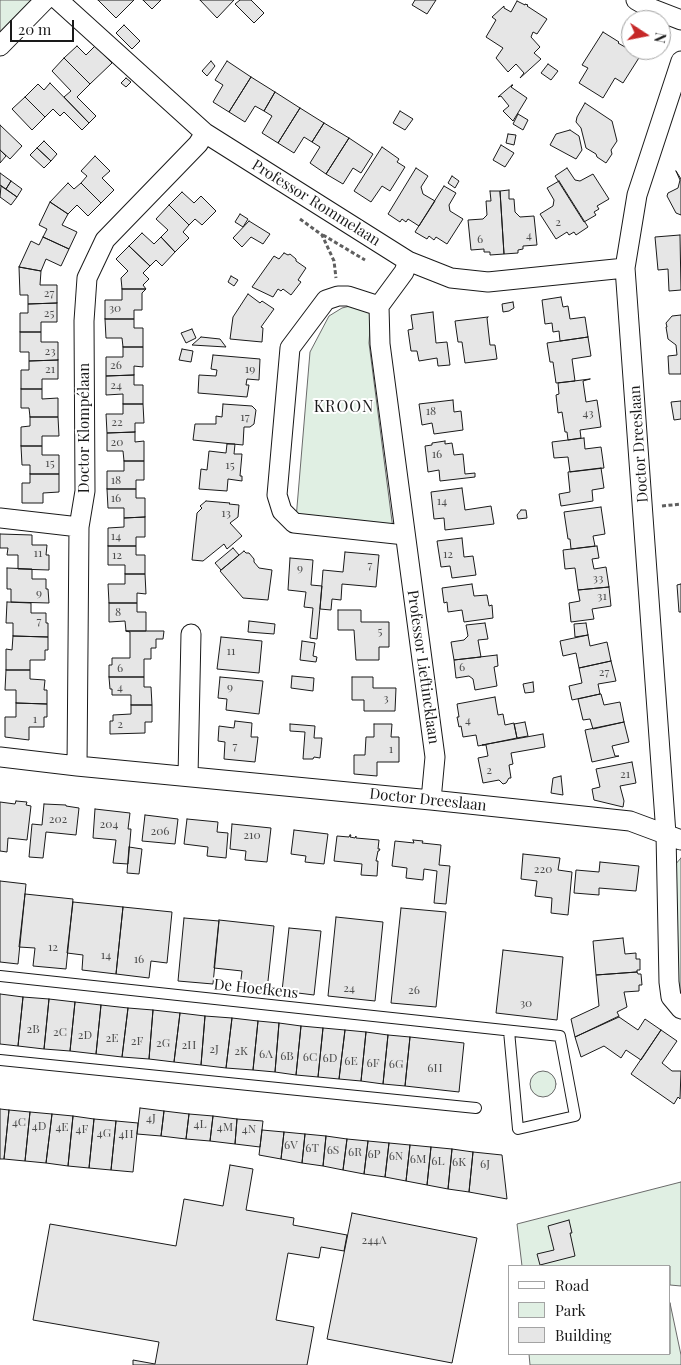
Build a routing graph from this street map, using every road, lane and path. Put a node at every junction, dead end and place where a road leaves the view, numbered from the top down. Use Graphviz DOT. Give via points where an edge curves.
graph roads {
  1 [pos="45,0"];
  2 [pos="58,0"];
  3 [pos="636,0"];
  4 [pos="681,20"];
  5 [pos="0,46"];
  6 [pos="681,60"];
  7 [pos="205,133"];
  8 [pos="299,218"];
  9 [pos="322,235"];
  10 [pos="408,261"];
  11 [pos="625,268"];
  12 [pos="398,280"];
  13 [pos="338,296"];
  14 [pos="378,306"];
  15 [pos="0,518"];
  16 [pos="79,527"];
  17 [pos="405,535"];
  18 [pos="191,634"];
  19 [pos="0,757"];
  20 [pos="77,766"];
  21 [pos="188,776"];
  22 [pos="431,800"];
  23 [pos="674,837"];
  24 [pos="0,976"];
  25 [pos="681,1009"];
  26 [pos="508,1031"];
  27 [pos="0,1060"];
  28 [pos="476,1108"];
  1 -- 5 [label="street"];
  2 -- 7 [label="street, Professor Rommelaan"];
  3 -- 4 [label="street"];
  6 -- 11 [label="street, Doctor Dreeslaan" via="637,195"];
  7 -- 10 [label="street, Professor Rommelaan"];
  7 -- 16 [label="street, Doctor Klompélaan" via="105,240 87,278 84,321 85,491"];
  8 -- 9 [label="path"];
  9 -- 12 [label="path"];
  9 -- 13 [label="path" via="334,261"];
  10 -- 11 [label="street, Professor Rommelaan" via="451,278 488,282"];
  10 -- 12 [label="street"];
  11 -- 23 [label="street, Doctor Dreeslaan"];
  12 -- 14 [label="street"];
  13 -- 14 [label="street"];
  13 -- 17 [label="street" via="326,300 290,348 277,495 282,511 294,523"];
  14 -- 17 [label="street, Professor Lieftincklaan"];
  15 -- 16 [label="street"];
  16 -- 20 [label="street, Doctor Klompélaan"];
  17 -- 22 [label="street, Professor Lieftincklaan" via="435,757"];
  18 -- 21 [label="street"];
  19 -- 20 [label="street, Doctor Dreeslaan"];
  20 -- 21 [label="street, Doctor Dreeslaan"];
  21 -- 22 [label="street, Doctor Dreeslaan"];
  22 -- 23 [label="street, Doctor Dreeslaan" via="630,821"];
  23 -- 25 [label="street, Doctor Dreeslaan" via="669,982 671,997"];
  24 -- 26 [label="lane, De Hoefkens"];
  26 -- 26 [label="lane, De Hoefkens" via="560,1036 575,1116 518,1128"];
  27 -- 28 [label="lane"];
}
